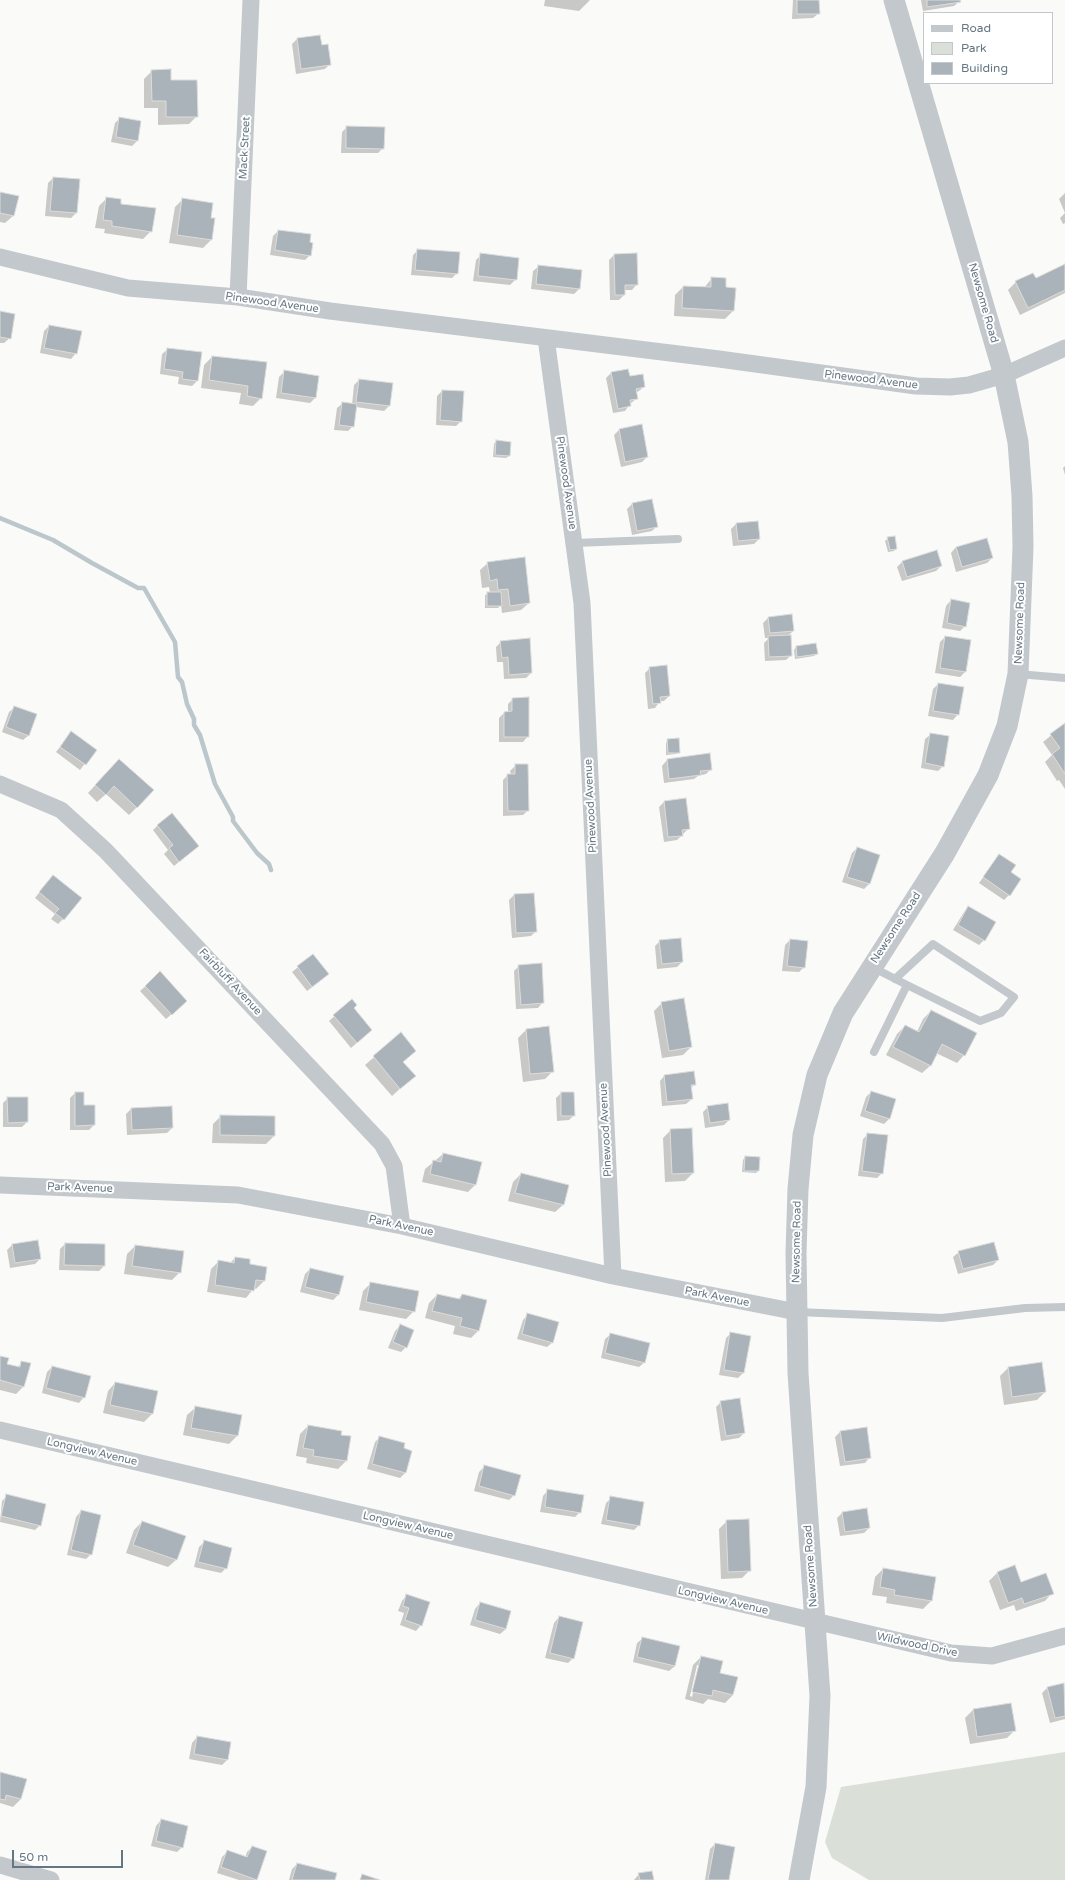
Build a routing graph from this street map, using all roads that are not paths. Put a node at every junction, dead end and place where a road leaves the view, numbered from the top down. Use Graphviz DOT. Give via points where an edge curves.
graph roads {
  1 [pos="252,0"];
  2 [pos="894,0"];
  3 [pos="0,257"];
  4 [pos="238,297"];
  5 [pos="546,338"];
  6 [pos="1065,348"];
  7 [pos="1004,375"];
  8 [pos="678,539"];
  9 [pos="575,543"];
  10 [pos="1018,674"];
  11 [pos="1065,678"];
  12 [pos="0,784"];
  13 [pos="871,966"];
  14 [pos="895,979"];
  15 [pos="907,985"];
  16 [pos="874,1052"];
  17 [pos="0,1185"];
  18 [pos="402,1226"];
  19 [pos="613,1276"];
  20 [pos="1065,1307"];
  21 [pos="796,1312"];
  22 [pos="0,1430"];
  23 [pos="815,1623"];
  24 [pos="1065,1636"];
  25 [pos="0,1865"];
  26 [pos="51,1880"];
  27 [pos="799,1880"];
  1 -- 4 [label="street, Mack Street"];
  2 -- 7 [label="street, Newsome Road"];
  3 -- 4 [label="street, Pinewood Avenue" via="128,288"];
  4 -- 5 [label="street, Pinewood Avenue"];
  5 -- 7 [label="street, Pinewood Avenue" via="916,386 969,385"];
  5 -- 9 [label="street, Pinewood Avenue"];
  6 -- 7 [label="street, Pinewood Avenue"];
  7 -- 10 [label="street, Newsome Road" via="1018,442 1022,496 1023,547"];
  8 -- 9 [label="lane"];
  9 -- 19 [label="street, Pinewood Avenue" via="582,602"];
  10 -- 11 [label="lane"];
  10 -- 13 [label="street, Newsome Road" via="1007,726 988,775 945,853"];
  12 -- 18 [label="street, Fairbluff Avenue" via="61,810 106,851 382,1144 394,1166"];
  13 -- 14 [label="lane"];
  13 -- 21 [label="street, Newsome Road" via="843,1013 829,1043 808,1108 798,1189"];
  14 -- 15 [label="lane"];
  14 -- 15 [label="lane" via="933,944 1014,997 1001,1013 980,1021"];
  15 -- 16 [label="lane"];
  17 -- 18 [label="street, Park Avenue" via="238,1194"];
  18 -- 19 [label="street, Park Avenue"];
  19 -- 21 [label="street, Park Avenue"];
  20 -- 21 [label="lane" via="1025,1308 942,1318"];
  21 -- 23 [label="street, Newsome Road"];
  22 -- 23 [label="street, Longview Avenue"];
  23 -- 24 [label="street, Wildwood Drive" via="951,1653 992,1656"];
  23 -- 27 [label="street, Newsome Road" via="820,1696 816,1787"];
  25 -- 26 [label="street"];
}
